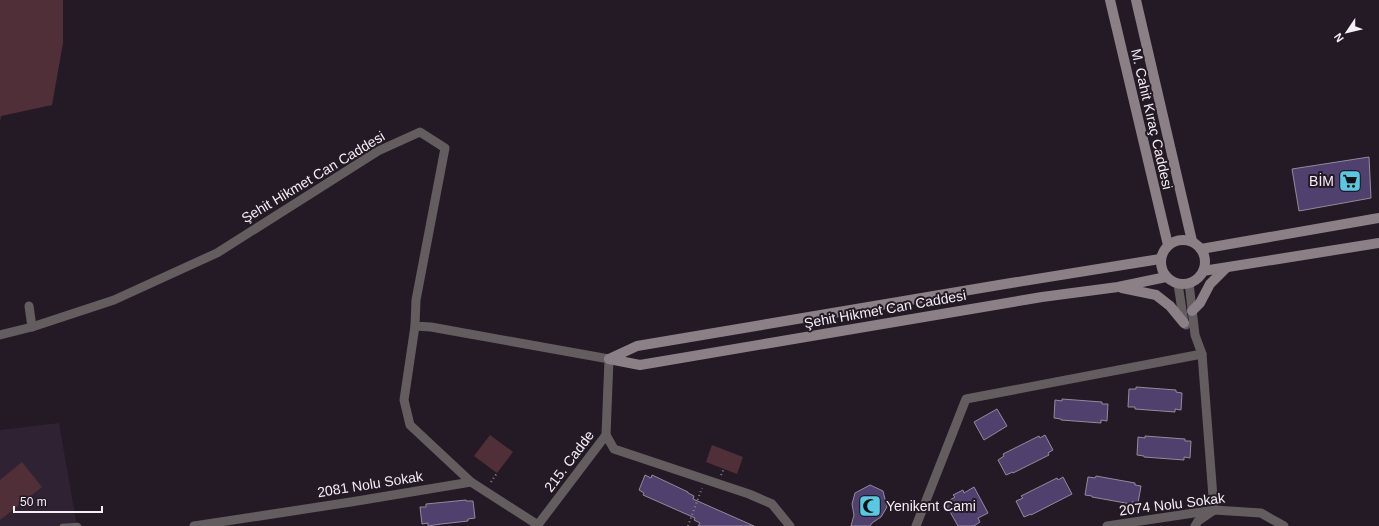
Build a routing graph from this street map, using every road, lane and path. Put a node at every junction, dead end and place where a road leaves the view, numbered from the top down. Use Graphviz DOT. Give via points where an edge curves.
graph roads {
  1 [pos="1110,0"];
  2 [pos="1136,0"];
  3 [pos="1379,218"];
  4 [pos="1192,241"];
  5 [pos="1379,243"];
  6 [pos="1168,245"];
  7 [pos="1201,249"];
  8 [pos="1160,259"];
  9 [pos="1226,268"];
  10 [pos="1203,271"];
  11 [pos="1166,277"];
  12 [pos="1189,283"];
  13 [pos="1178,284"];
  14 [pos="1118,287"];
  15 [pos="29,306"];
  16 [pos="1192,312"];
  17 [pos="1184,323"];
  18 [pos="415,326"];
  19 [pos="32,327"];
  20 [pos="1195,334"];
  21 [pos="0,335"];
  22 [pos="1202,354"];
  23 [pos="609,359"];
  24 [pos="606,435"];
  25 [pos="705,478"];
  26 [pos="471,482"];
  27 [pos="1214,510"];
  28 [pos="62,526"];
  29 [pos="79,526"];
  30 [pos="194,526"];
  31 [pos="538,526"];
  32 [pos="688,526"];
  33 [pos="790,526"];
  34 [pos="916,526"];
  35 [pos="1107,526"];
  36 [pos="1195,526"];
  37 [pos="1284,526"];
  1 -- 6 [label="street, M. Cahit Kıraç Caddesi"];
  2 -- 4 [label="street, M. Cahit Kıraç Caddesi"];
  3 -- 7 [label="street"];
  4 -- 6 [label="street" via="1179,240"];
  4 -- 7 [label="street"];
  5 -- 9 [label="street"];
  6 -- 8 [label="street"];
  7 -- 10 [label="street" via="1205,264"];
  8 -- 11 [label="street"];
  8 -- 23 [label="street, Şehit Hikmet Can Caddesi" via="637,346"];
  9 -- 10 [label="street"];
  9 -- 16 [label="street" via="1210,284"];
  10 -- 12 [label="street" via="1195,281"];
  11 -- 13 [label="street"];
  11 -- 14 [label="street, Şehit Hikmet Can Caddesi"];
  12 -- 13 [label="street"];
  12 -- 16 [label="street"];
  13 -- 17 [label="street"];
  14 -- 17 [label="street" via="1156,295 1170,306"];
  14 -- 23 [label="street, Şehit Hikmet Can Caddesi" via="1042,297 640,365"];
  15 -- 19 [label="street"];
  16 -- 20 [label="street"];
  17 -- 20 [label="street"];
  18 -- 19 [label="street, Şehit Hikmet Can Caddesi" via="416,300 445,148 420,132 378,151 217,253 114,300"];
  18 -- 23 [label="street, Şehit Hikmet Can Caddesi"];
  18 -- 26 [label="street" via="404,400 410,425"];
  19 -- 21 [label="street, Şehit Hikmet Can Caddesi"];
  20 -- 22 [label="street"];
  22 -- 27 [label="street"];
  22 -- 34 [label="street" via="966,399"];
  23 -- 24 [label="street, 215. Cadde"];
  24 -- 25 [label="street" via="614,449"];
  24 -- 31 [label="street, 215. Cadde"];
  25 -- 32 [label="path"];
  25 -- 33 [label="street" via="772,504"];
  26 -- 30 [label="street, 2081 Nolu Sokak"];
  26 -- 31 [label="street"];
  27 -- 35 [label="street, 2074 Nolu Sokak"];
  27 -- 36 [label="street"];
  27 -- 37 [label="street, 2074 Nolu Sokak" via="1261,513"];
  28 -- 29 [label="lane"];
}
